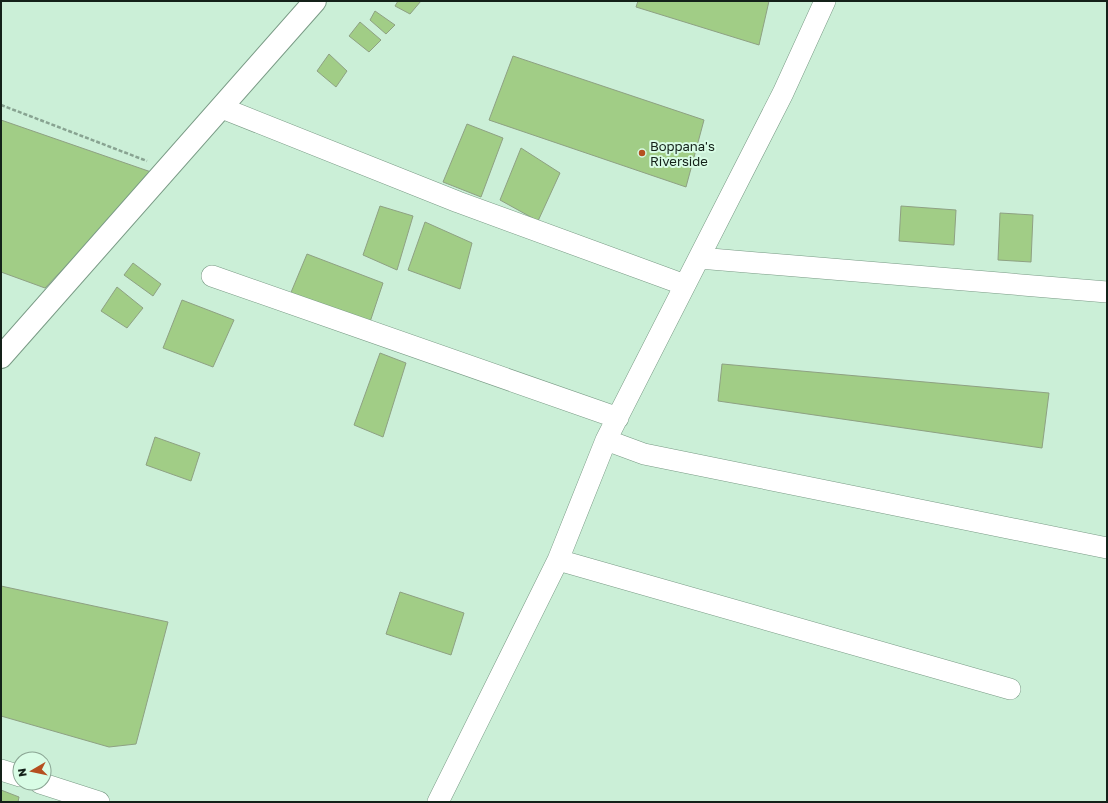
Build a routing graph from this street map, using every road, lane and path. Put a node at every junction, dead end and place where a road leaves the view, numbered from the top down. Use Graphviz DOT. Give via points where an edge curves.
graph roads {
  1 [pos="316,1"];
  2 [pos="825,1"];
  3 [pos="1,105"];
  4 [pos="222,108"];
  5 [pos="168,169"];
  6 [pos="699,258"];
  7 [pos="212,276"];
  8 [pos="685,285"];
  9 [pos="1107,292"];
  10 [pos="1,357"];
  11 [pos="618,418"];
  12 [pos="606,440"];
  13 [pos="1107,548"];
  14 [pos="558,560"];
  15 [pos="1010,689"];
  16 [pos="1,770"];
  17 [pos="12,773"];
  18 [pos="52,787"];
  19 [pos="99,802"];
  20 [pos="438,802"];
  1 -- 4 [label="street"];
  2 -- 6 [label="street" via="783,93"];
  3 -- 5 [label="path"];
  4 -- 5 [label="street"];
  4 -- 8 [label="street" via="458,202"];
  5 -- 10 [label="street"];
  6 -- 8 [label="street"];
  6 -- 9 [label="street"];
  7 -- 11 [label="street"];
  8 -- 11 [label="street"];
  11 -- 12 [label="street"];
  12 -- 13 [label="street" via="644,454"];
  12 -- 14 [label="street"];
  14 -- 15 [label="street"];
  14 -- 20 [label="street"];
  16 -- 17 [label="street"];
  18 -- 19 [label="street"];
}
